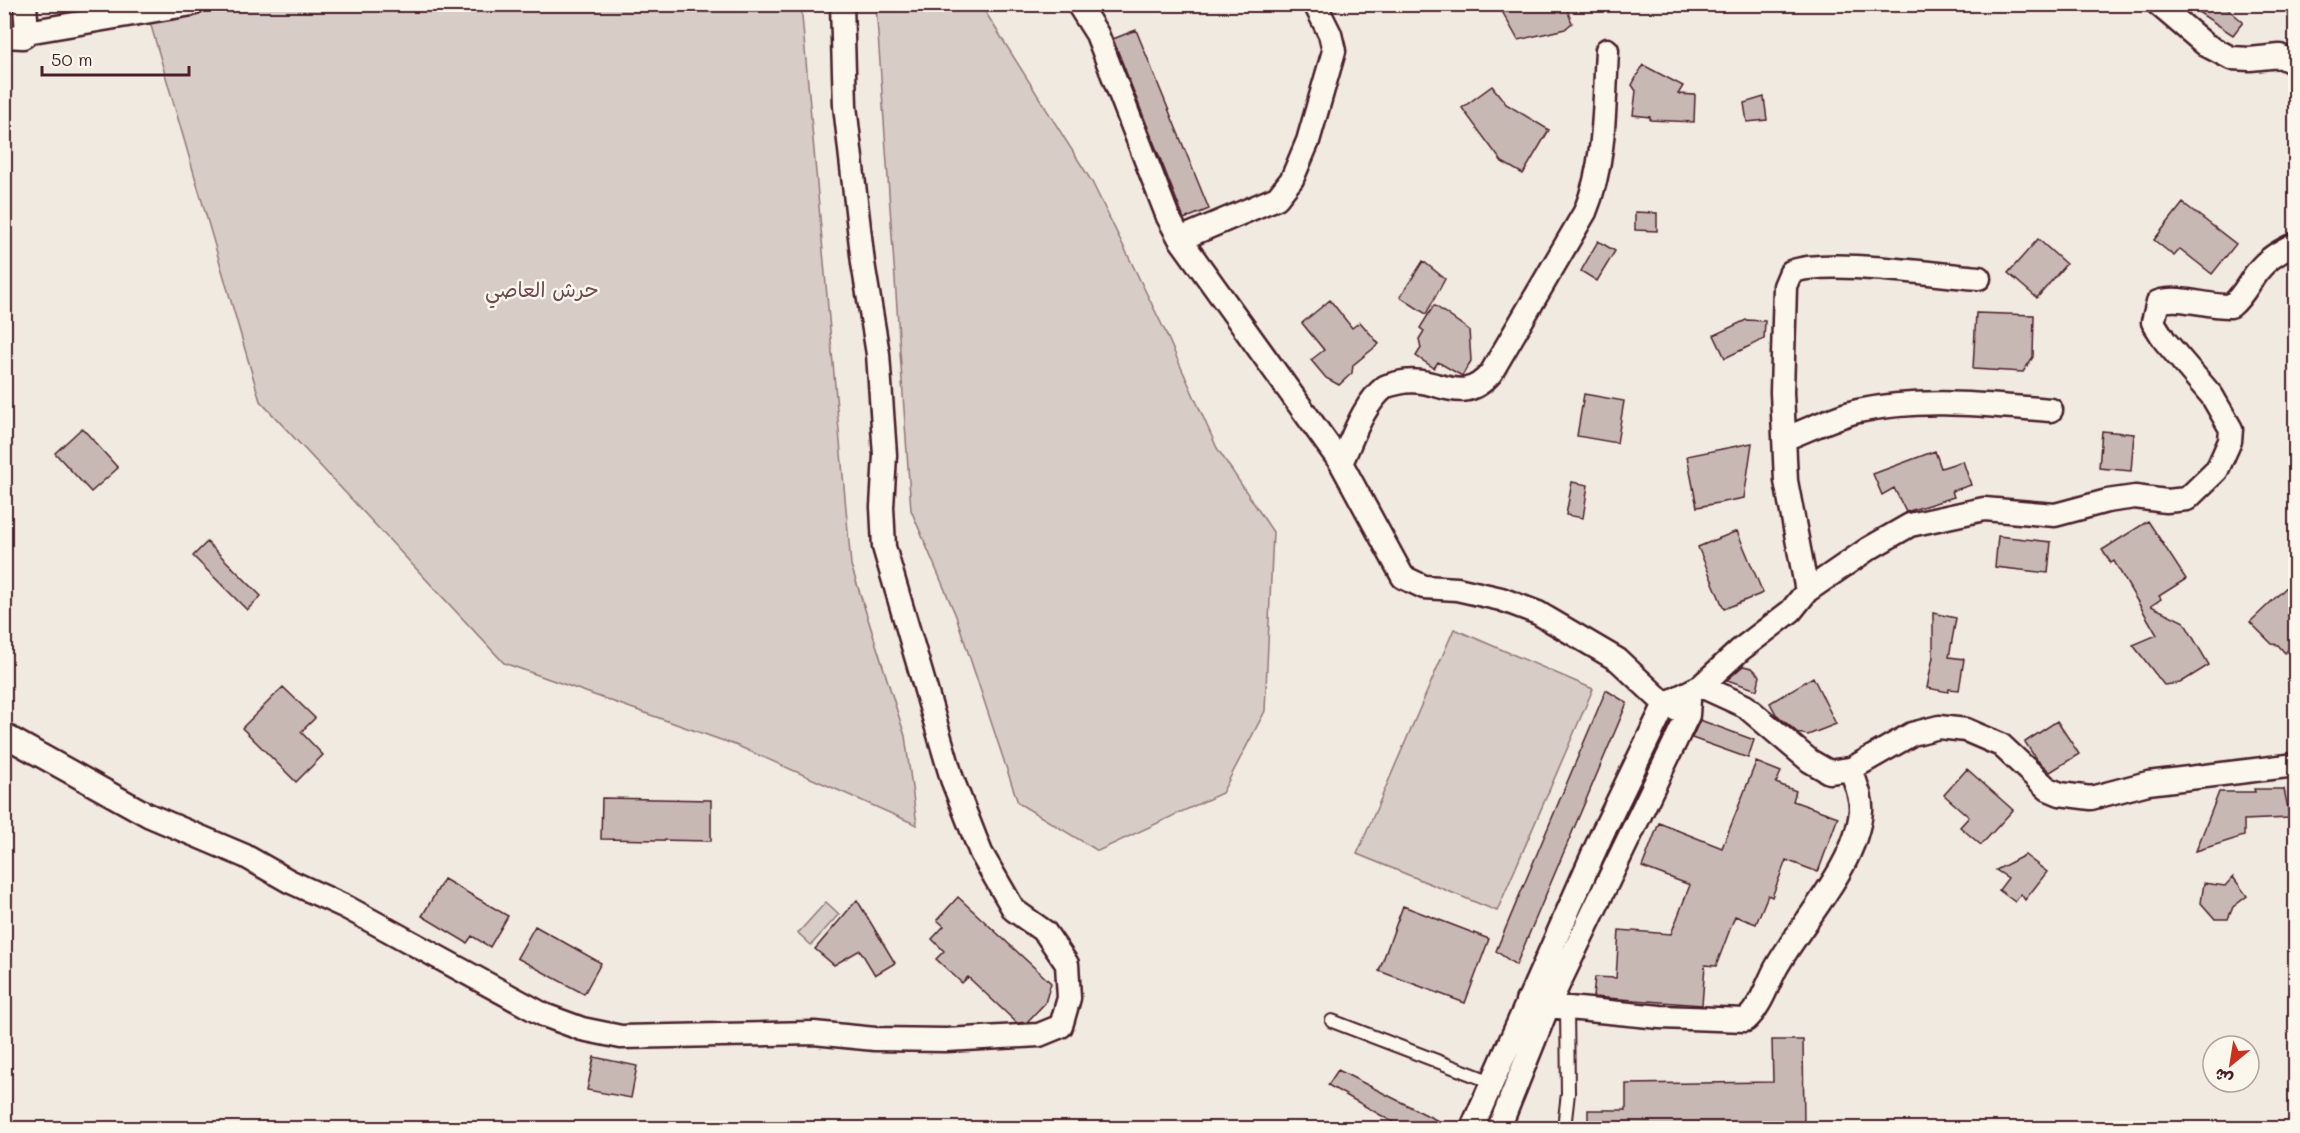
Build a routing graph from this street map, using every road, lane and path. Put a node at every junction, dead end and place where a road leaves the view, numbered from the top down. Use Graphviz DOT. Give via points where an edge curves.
graph roads {
  1 [pos="25,4"];
  2 [pos="192,4"];
  3 [pos="842,4"];
  4 [pos="1078,4"];
  5 [pos="1091,4"];
  6 [pos="1315,4"];
  7 [pos="2158,4"];
  8 [pos="16,34"];
  9 [pos="1097,34"];
  10 [pos="1607,50"];
  11 [pos="2295,64"];
  12 [pos="1180,239"];
  13 [pos="2295,244"];
  14 [pos="1979,278"];
  15 [pos="2051,410"];
  16 [pos="1784,439"];
  17 [pos="1341,464"];
  18 [pos="1807,591"];
  19 [pos="1695,689"];
  20 [pos="1665,704"];
  21 [pos="1688,715"];
  22 [pos="4,735"];
  23 [pos="2295,765"];
  24 [pos="1851,770"];
  25 [pos="1602,834"];
  26 [pos="1626,843"];
  27 [pos="1547,1005"];
  28 [pos="1332,1021"];
  29 [pos="1492,1082"];
  30 [pos="1472,1128"];
  31 [pos="1499,1128"];
  32 [pos="1564,1128"];
  1 -- 8 [label="street"];
  2 -- 8 [label="street"];
  3 -- 22 [label="street" via="847,128 878,354 885,455 884,547 952,779 981,853 1014,910 1045,932 1067,964 1069,998 1060,1026 1039,1035 946,1040 814,1033 621,1038 582,1029 544,1015 245,856 148,815"];
  4 -- 9 [label="street"];
  5 -- 9 [label="street"];
  6 -- 12 [label="street" via="1334,51 1308,141 1292,179 1277,198"];
  7 -- 11 [label="street" via="2206,45 2231,58 2280,56"];
  9 -- 12 [label="street"];
  10 -- 17 [label="street" via="1602,152 1595,187 1585,212 1491,373 1480,386 1464,392 1408,381 1385,387 1369,407"];
  12 -- 17 [label="street"];
  13 -- 18 [label="street" via="2258,271 2231,306 2168,298 2158,302 2153,322 2212,396 2231,429 2217,470 2187,499 2134,497 2055,515 1983,509 1943,517 1910,525"];
  14 -- 16 [label="street" via="1838,267 1805,266 1791,272 1785,286"];
  15 -- 16 [label="street" via="1965,403 1898,405 1856,411"];
  16 -- 18 [label="street" via="1786,481"];
  17 -- 20 [label="street" via="1403,577 1424,587 1457,589 1501,599 1538,614 1618,660"];
  18 -- 19 [label="street" via="1791,611"];
  19 -- 20 [label="street"];
  19 -- 21 [label="street"];
  19 -- 24 [label="street" via="1745,706 1810,761 1829,772"];
  20 -- 21 [label="street"];
  20 -- 25 [label="street"];
  21 -- 26 [label="street"];
  23 -- 24 [label="street" via="2148,783 2091,798 2048,789 2001,745 1966,730 1939,727 1912,734"];
  24 -- 27 [label="street" via="1861,808 1843,863 1746,1020 1659,1017"];
  25 -- 26 [label="street"];
  25 -- 27 [label="street"];
  26 -- 27 [label="street"];
  27 -- 29 [label="street"];
  27 -- 31 [label="street"];
  27 -- 32 [label="lane" via="1568,1083"];
  28 -- 29 [label="lane"];
  29 -- 30 [label="street"];
}
